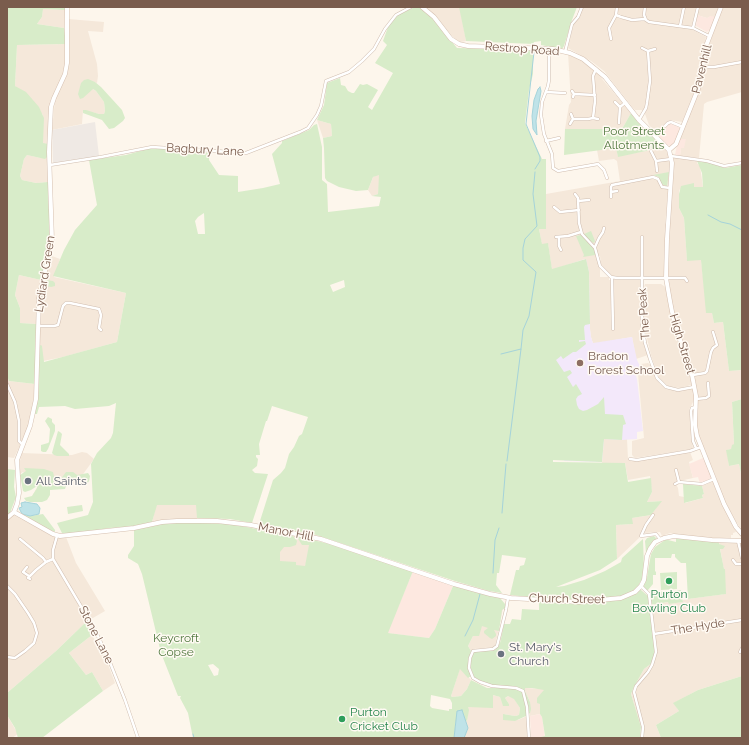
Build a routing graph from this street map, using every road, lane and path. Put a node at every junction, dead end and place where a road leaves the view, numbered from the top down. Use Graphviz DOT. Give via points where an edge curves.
graph roads {
  1 [pos="67,7"];
  2 [pos="411,7"];
  3 [pos="422,7"];
  4 [pos="582,7"];
  5 [pos="617,7"];
  6 [pos="645,7"];
  7 [pos="684,7"];
  8 [pos="698,7"];
  9 [pos="721,7"];
  10 [pos="616,15"];
  11 [pos="645,19"];
  12 [pos="680,26"];
  13 [pos="693,28"];
  14 [pos="710,36"];
  15 [pos="611,39"];
  16 [pos="642,48"];
  17 [pos="549,49"];
  18 [pos="656,49"];
  19 [pos="648,51"];
  20 [pos="565,52"];
  21 [pos="742,62"];
  22 [pos="702,67"];
  23 [pos="596,69"];
  24 [pos="546,92"];
  25 [pos="565,93"];
  26 [pos="573,94"];
  27 [pos="595,95"];
  28 [pos="615,102"];
  29 [pos="625,103"];
  30 [pos="620,107"];
  31 [pos="571,114"];
  32 [pos="593,118"];
  33 [pos="573,119"];
  34 [pos="598,119"];
  35 [pos="639,120"];
  36 [pos="664,122"];
  37 [pos="619,123"];
  38 [pos="570,124"];
  39 [pos="683,127"];
  40 [pos="559,138"];
  41 [pos="546,141"];
  42 [pos="669,150"];
  43 [pos="651,151"];
  44 [pos="671,157"];
  45 [pos="656,161"];
  46 [pos="742,163"];
  47 [pos="50,165"];
  48 [pos="657,171"];
  49 [pos="607,178"];
  50 [pos="670,188"];
  51 [pos="617,191"];
  52 [pos="611,192"];
  53 [pos="575,194"];
  54 [pos="611,197"];
  55 [pos="589,200"];
  56 [pos="578,201"];
  57 [pos="554,207"];
  58 [pos="579,210"];
  59 [pos="604,228"];
  60 [pos="581,232"];
  61 [pos="642,238"];
  62 [pos="595,247"];
  63 [pos="561,250"];
  64 [pos="612,278"];
  65 [pos="642,278"];
  66 [pos="666,278"];
  67 [pos="687,281"];
  68 [pos="38,326"];
  69 [pos="98,329"];
  70 [pos="613,329"];
  71 [pos="713,332"];
  72 [pos="692,376"];
  73 [pos="708,382"];
  74 [pos="7,384"];
  75 [pos="694,387"];
  76 [pos="696,400"];
  77 [pos="696,407"];
  78 [pos="23,445"];
  79 [pos="701,447"];
  80 [pos="696,448"];
  81 [pos="630,459"];
  82 [pos="676,470"];
  83 [pos="714,479"];
  84 [pos="679,482"];
  85 [pos="675,484"];
  86 [pos="14,512"];
  87 [pos="653,515"];
  88 [pos="7,518"];
  89 [pos="740,532"];
  90 [pos="57,536"];
  91 [pos="20,539"];
  92 [pos="660,539"];
  93 [pos="740,541"];
  94 [pos="742,558"];
  95 [pos="54,559"];
  96 [pos="733,560"];
  97 [pos="46,562"];
  98 [pos="742,564"];
  99 [pos="27,567"];
  100 [pos="641,586"];
  101 [pos="8,588"];
  102 [pos="508,598"];
  103 [pos="742,620"];
  104 [pos="654,634"];
  105 [pos="742,648"];
  106 [pos="740,652"];
  107 [pos="7,657"];
  108 [pos="138,738"];
  109 [pos="529,738"];
  110 [pos="642,738"];
  1 -- 47 [label="street, Lydiard Green" via="68,60 52,104"];
  2 -- 47 [label="street, Bagbury Lane" via="396,15 374,49 362,61 348,72 326,81 318,115 308,128 300,132 246,153 152,147"];
  3 -- 17 [label="street, Restrop Road" via="434,17 451,39 459,44"];
  4 -- 20 [label="street" via="572,24"];
  5 -- 10 [label="street"];
  6 -- 11 [label="street"];
  7 -- 12 [label="street"];
  8 -- 13 [label="street"];
  9 -- 14 [label="street, Pavenhill"];
  10 -- 11 [label="street" via="630,20"];
  10 -- 15 [label="street" via="609,28 608,36"];
  11 -- 12 [label="street" via="651,23"];
  12 -- 13 [label="street"];
  13 -- 14 [label="street"];
  14 -- 22 [label="street, Pavenhill"];
  16 -- 19 [label="street"];
  17 -- 20 [label="street, Restrop Road"];
  17 -- 24 [label="street" via="549,80"];
  18 -- 19 [label="street"];
  19 -- 35 [label="street" via="648,103"];
  20 -- 23 [label="street, Restrop Road" via="579,57"];
  21 -- 22 [label="street"];
  22 -- 39 [label="street, Pavenhill" via="698,89"];
  23 -- 27 [label="street" via="593,76"];
  23 -- 29 [label="street, Restrop Road"];
  24 -- 25 [label="street"];
  24 -- 41 [label="street" via="541,115"];
  26 -- 27 [label="street"];
  27 -- 32 [label="street"];
  28 -- 30 [label="street"];
  29 -- 30 [label="street"];
  29 -- 35 [label="street, Restrop Road"];
  30 -- 37 [label="street"];
  31 -- 33 [label="street"];
  32 -- 33 [label="street"];
  32 -- 34 [label="street"];
  33 -- 38 [label="street"];
  35 -- 42 [label="street, Restrop Road"];
  36 -- 39 [label="street" via="666,126 671,122"];
  39 -- 42 [label="street, Pavenhill" via="676,144"];
  40 -- 41 [label="street"];
  41 -- 49 [label="street" via="552,154 553,168 556,170 598,164"];
  42 -- 44 [label="street, High Street"];
  43 -- 45 [label="street"];
  44 -- 45 [label="street"];
  44 -- 46 [label="street" via="707,161 724,166"];
  44 -- 50 [label="street, High Street"];
  45 -- 48 [label="street"];
  47 -- 68 [label="street, Lydiard Green" via="52,240 39,294"];
  50 -- 52 [label="street" via="662,187 653,177 612,185"];
  50 -- 66 [label="street, High Street"];
  51 -- 52 [label="street"];
  52 -- 54 [label="street"];
  53 -- 56 [label="street"];
  55 -- 56 [label="street"];
  56 -- 58 [label="street"];
  57 -- 58 [label="street" via="560,212"];
  58 -- 60 [label="street"];
  59 -- 62 [label="street"];
  60 -- 62 [label="street"];
  60 -- 63 [label="street" via="558,237"];
  61 -- 65 [label="street, The Peak"];
  62 -- 64 [label="street" via="600,266"];
  64 -- 65 [label="street"];
  64 -- 70 [label="street"];
  65 -- 66 [label="street"];
  65 -- 75 [label="street, The Peak" via="643,330 657,378 672,389"];
  66 -- 67 [label="street" via="686,277"];
  66 -- 72 [label="street, High Street" via="674,322"];
  68 -- 69 [label="street" via="58,325 64,302 99,309 101,314"];
  68 -- 78 [label="street, Lydiard Green" via="36,399 32,422"];
  71 -- 72 [label="street" via="717,345 712,348 707,370 705,373"];
  72 -- 75 [label="street, High Street"];
  73 -- 76 [label="street" via="708,396"];
  74 -- 78 [label="street" via="15,402 19,421 19,441"];
  75 -- 76 [label="street, High Street"];
  76 -- 77 [label="street, High Street"];
  77 -- 79 [label="street, High Street" via="695,428"];
  77 -- 80 [label="street" via="691,411 693,442"];
  78 -- 86 [label="street, Lydiard Green" via="17,460 19,493"];
  79 -- 80 [label="street"];
  79 -- 83 [label="street, High Street"];
  80 -- 81 [label="street" via="637,460"];
  82 -- 84 [label="street"];
  83 -- 84 [label="street" via="701,484"];
  83 -- 89 [label="street, High Street" via="724,504"];
  84 -- 85 [label="street"];
  86 -- 88 [label="street"];
  86 -- 90 [label="street"];
  87 -- 92 [label="street" via="641,536 656,534"];
  89 -- 93 [label="street, High Street"];
  90 -- 95 [label="street" via="53,550"];
  90 -- 102 [label="street, Manor Hill" via="177,521 245,525 321,539 454,584"];
  91 -- 97 [label="street"];
  92 -- 93 [label="street" via="673,536"];
  92 -- 100 [label="street" via="649,551"];
  93 -- 94 [label="street"];
  95 -- 97 [label="street"];
  95 -- 108 [label="street, Stone Lane" via="107,655"];
  96 -- 98 [label="street" via="736,564"];
  97 -- 99 [label="street" via="29,578 23,572"];
  100 -- 102 [label="street, Church Street" via="627,597 598,601"];
  100 -- 104 [label="street, The Hyde" via="649,594"];
  101 -- 107 [label="street" via="28,613 36,628 37,637 19,656"];
  102 -- 109 [label="street" via="498,644 493,649 473,651 469,668 473,678 480,682 523,691"];
  103 -- 104 [label="street, The Hyde"];
  104 -- 110 [label="street, The Hyde" via="655,660 634,692 643,727"];
  105 -- 106 [label="street"];
}
